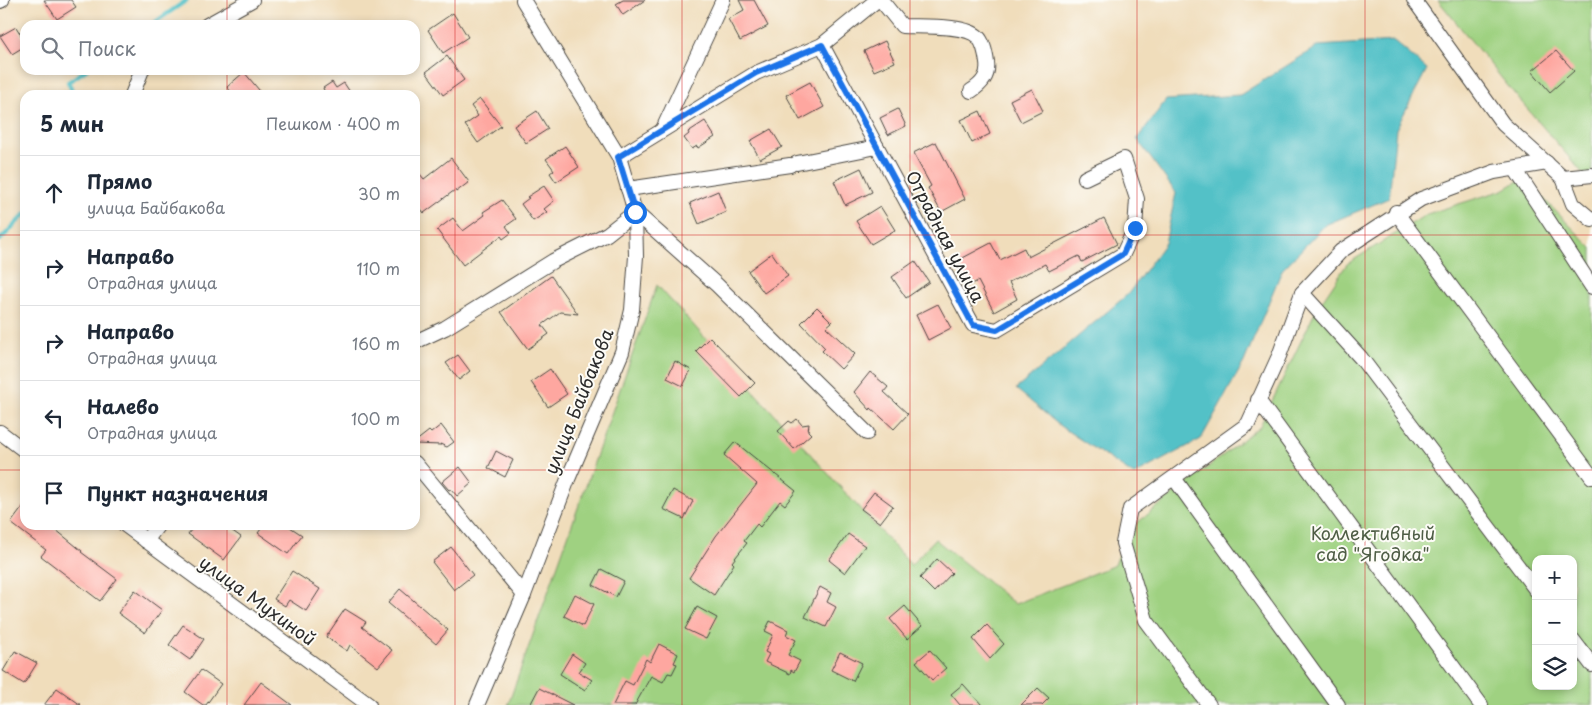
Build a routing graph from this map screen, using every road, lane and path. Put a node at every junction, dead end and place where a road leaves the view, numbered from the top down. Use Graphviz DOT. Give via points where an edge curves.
graph roads {
  1 [pos="252,0"];
  2 [pos="523,0"];
  3 [pos="724,0"];
  4 [pos="879,0"];
  5 [pos="1414,0"];
  6 [pos="216,20"];
  7 [pos="822,45"];
  8 [pos="140,75"];
  9 [pos="134,90"];
  10 [pos="971,91"];
  11 [pos="663,129"];
  12 [pos="877,148"];
  13 [pos="618,157"];
  14 [pos="1547,163"];
  15 [pos="1515,169"];
  16 [pos="1592,175"];
  17 [pos="1085,178"];
  18 [pos="1563,178"];
  19 [pos="628,189"];
  20 [pos="635,212"];
  21 [pos="1396,213"];
  22 [pos="1592,220"];
  23 [pos="1592,287"];
  24 [pos="1302,293"];
  25 [pos="420,340"];
  26 [pos="1258,400"];
  27 [pos="0,432"];
  28 [pos="867,432"];
  29 [pos="20,446"];
  30 [pos="420,469"];
  31 [pos="1592,477"];
  32 [pos="1174,478"];
  33 [pos="132,530"];
  34 [pos="154,530"];
  35 [pos="146,541"];
  36 [pos="1532,585"];
  37 [pos="524,595"];
  38 [pos="1577,645"];
  39 [pos="1592,665"];
  40 [pos="369,705"];
  41 [pos="477,705"];
  42 [pos="1210,705"];
  43 [pos="1338,705"];
  44 [pos="1481,705"];
  1 -- 6 [label="street"];
  2 -- 13 [label="street, улица Байбакова"];
  3 -- 11 [label="street"];
  4 -- 7 [label="street"];
  4 -- 10 [label="street" via="902,26 967,30 979,37 988,69 982,84"];
  5 -- 14 [label="street" via="1503,124"];
  7 -- 11 [label="street" via="756,73"];
  7 -- 12 [label="street, Отрадная улица"];
  8 -- 9 [label="street"];
  11 -- 13 [label="street"];
  12 -- 17 [label="street, Отрадная улица" via="973,325 997,330 1123,254 1135,228 1137,199 1124,159"];
  12 -- 19 [label="street"];
  13 -- 19 [label="street, улица Байбакова"];
  14 -- 15 [label="street"];
  14 -- 18 [label="street"];
  15 -- 21 [label="street" via="1494,172 1421,198"];
  15 -- 23 [label="street"];
  16 -- 18 [label="street"];
  18 -- 22 [label="street" via="1573,204"];
  19 -- 20 [label="street, улица Байбакова"];
  20 -- 25 [label="street" via="607,234 553,261 445,328"];
  20 -- 28 [label="street" via="717,285"];
  20 -- 37 [label="street, улица Байбакова" via="632,310 622,352 568,479"];
  21 -- 24 [label="street" via="1342,251"];
  21 -- 31 [label="street"];
  24 -- 26 [label="street" via="1279,356"];
  24 -- 36 [label="street" via="1361,358"];
  26 -- 32 [label="street" via="1248,424"];
  26 -- 44 [label="street"];
  27 -- 29 [label="street"];
  30 -- 37 [label="street"];
  32 -- 42 [label="street" via="1130,509 1123,543 1146,620"];
  32 -- 43 [label="street"];
  33 -- 35 [label="street, улица Мухиной"];
  34 -- 35 [label="street"];
  35 -- 40 [label="street, улица Мухиной"];
  37 -- 41 [label="street, улица Байбакова"];
  38 -- 39 [label="street"];
}
